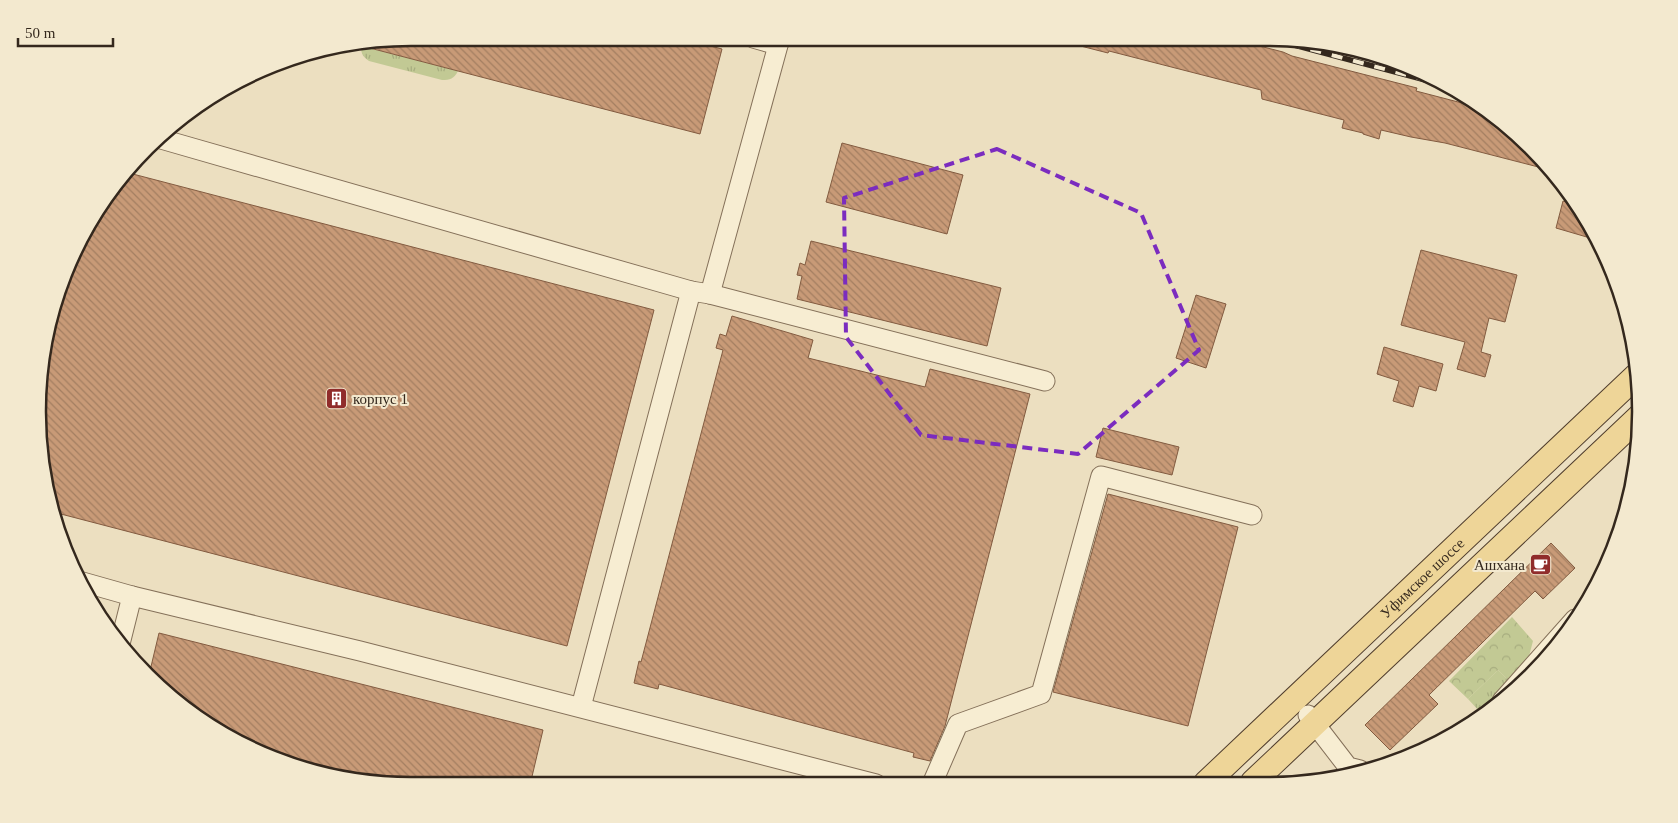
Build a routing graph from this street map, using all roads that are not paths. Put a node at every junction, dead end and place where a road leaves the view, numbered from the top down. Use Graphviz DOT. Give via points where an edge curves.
graph roads {
  1 [pos="778,46"];
  2 [pos="166,141"];
  3 [pos="691,291"];
  4 [pos="710,294"];
  5 [pos="1045,381"];
  6 [pos="1630,381"];
  7 [pos="1631,424"];
  8 [pos="1252,515"];
  9 [pos="90,584"];
  10 [pos="132,596"];
  11 [pos="122,634"];
  12 [pos="581,707"];
  13 [pos="1312,719"];
  14 [pos="1349,767"];
  15 [pos="849,777"];
  16 [pos="935,777"];
  17 [pos="1212,777"];
  18 [pos="1260,777"];
  1 -- 4 [label="lane"];
  2 -- 3 [label="lane"];
  3 -- 4 [label="lane"];
  3 -- 12 [label="lane"];
  4 -- 5 [label="lane"];
  6 -- 17 [label="main road, Уфимское шоссе"];
  7 -- 13 [label="main road, Уфимское шоссе"];
  8 -- 16 [label="lane" via="1102,476 1041,694 958,724"];
  9 -- 10 [label="lane"];
  10 -- 11 [label="lane"];
  10 -- 12 [label="lane"];
  12 -- 15 [label="lane"];
  13 -- 14 [label="lane"];
  13 -- 18 [label="main road, Уфимское шоссе"];
}
